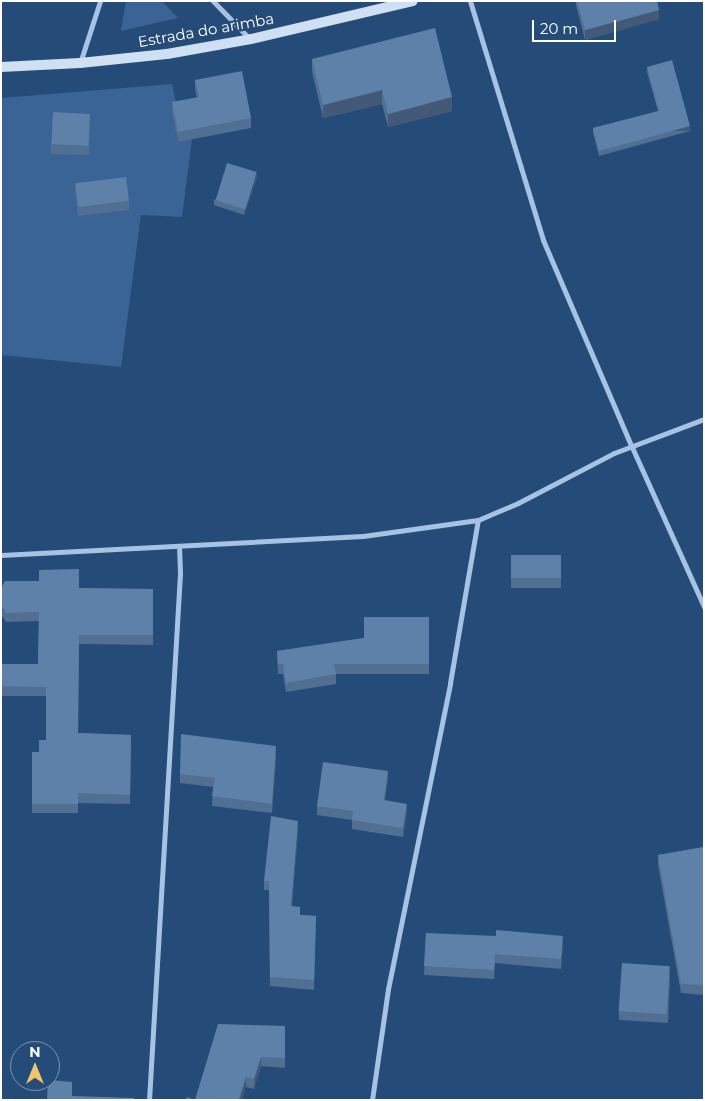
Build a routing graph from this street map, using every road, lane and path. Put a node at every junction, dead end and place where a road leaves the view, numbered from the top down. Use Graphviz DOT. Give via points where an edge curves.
graph roads {
  1 [pos="100,1"];
  2 [pos="213,1"];
  3 [pos="413,1"];
  4 [pos="470,1"];
  5 [pos="251,39"];
  6 [pos="80,63"];
  7 [pos="1,67"];
  8 [pos="704,419"];
  9 [pos="631,445"];
  10 [pos="478,520"];
  11 [pos="179,548"];
  12 [pos="1,555"];
  13 [pos="704,607"];
  14 [pos="150,1100"];
  15 [pos="372,1100"];
  1 -- 6 [label="street"];
  2 -- 5 [label="street"];
  3 -- 5 [label="main road, Estrada do arimba"];
  4 -- 9 [label="street" via="543,240"];
  5 -- 6 [label="main road, Estrada do arimba" via="167,54"];
  6 -- 7 [label="main road, Estrada do arimba"];
  8 -- 9 [label="street"];
  9 -- 10 [label="street"];
  9 -- 13 [label="street"];
  10 -- 11 [label="street" via="363,536"];
  10 -- 15 [label="street" via="450,683 388,990"];
  11 -- 12 [label="street"];
  11 -- 14 [label="street"];
}
